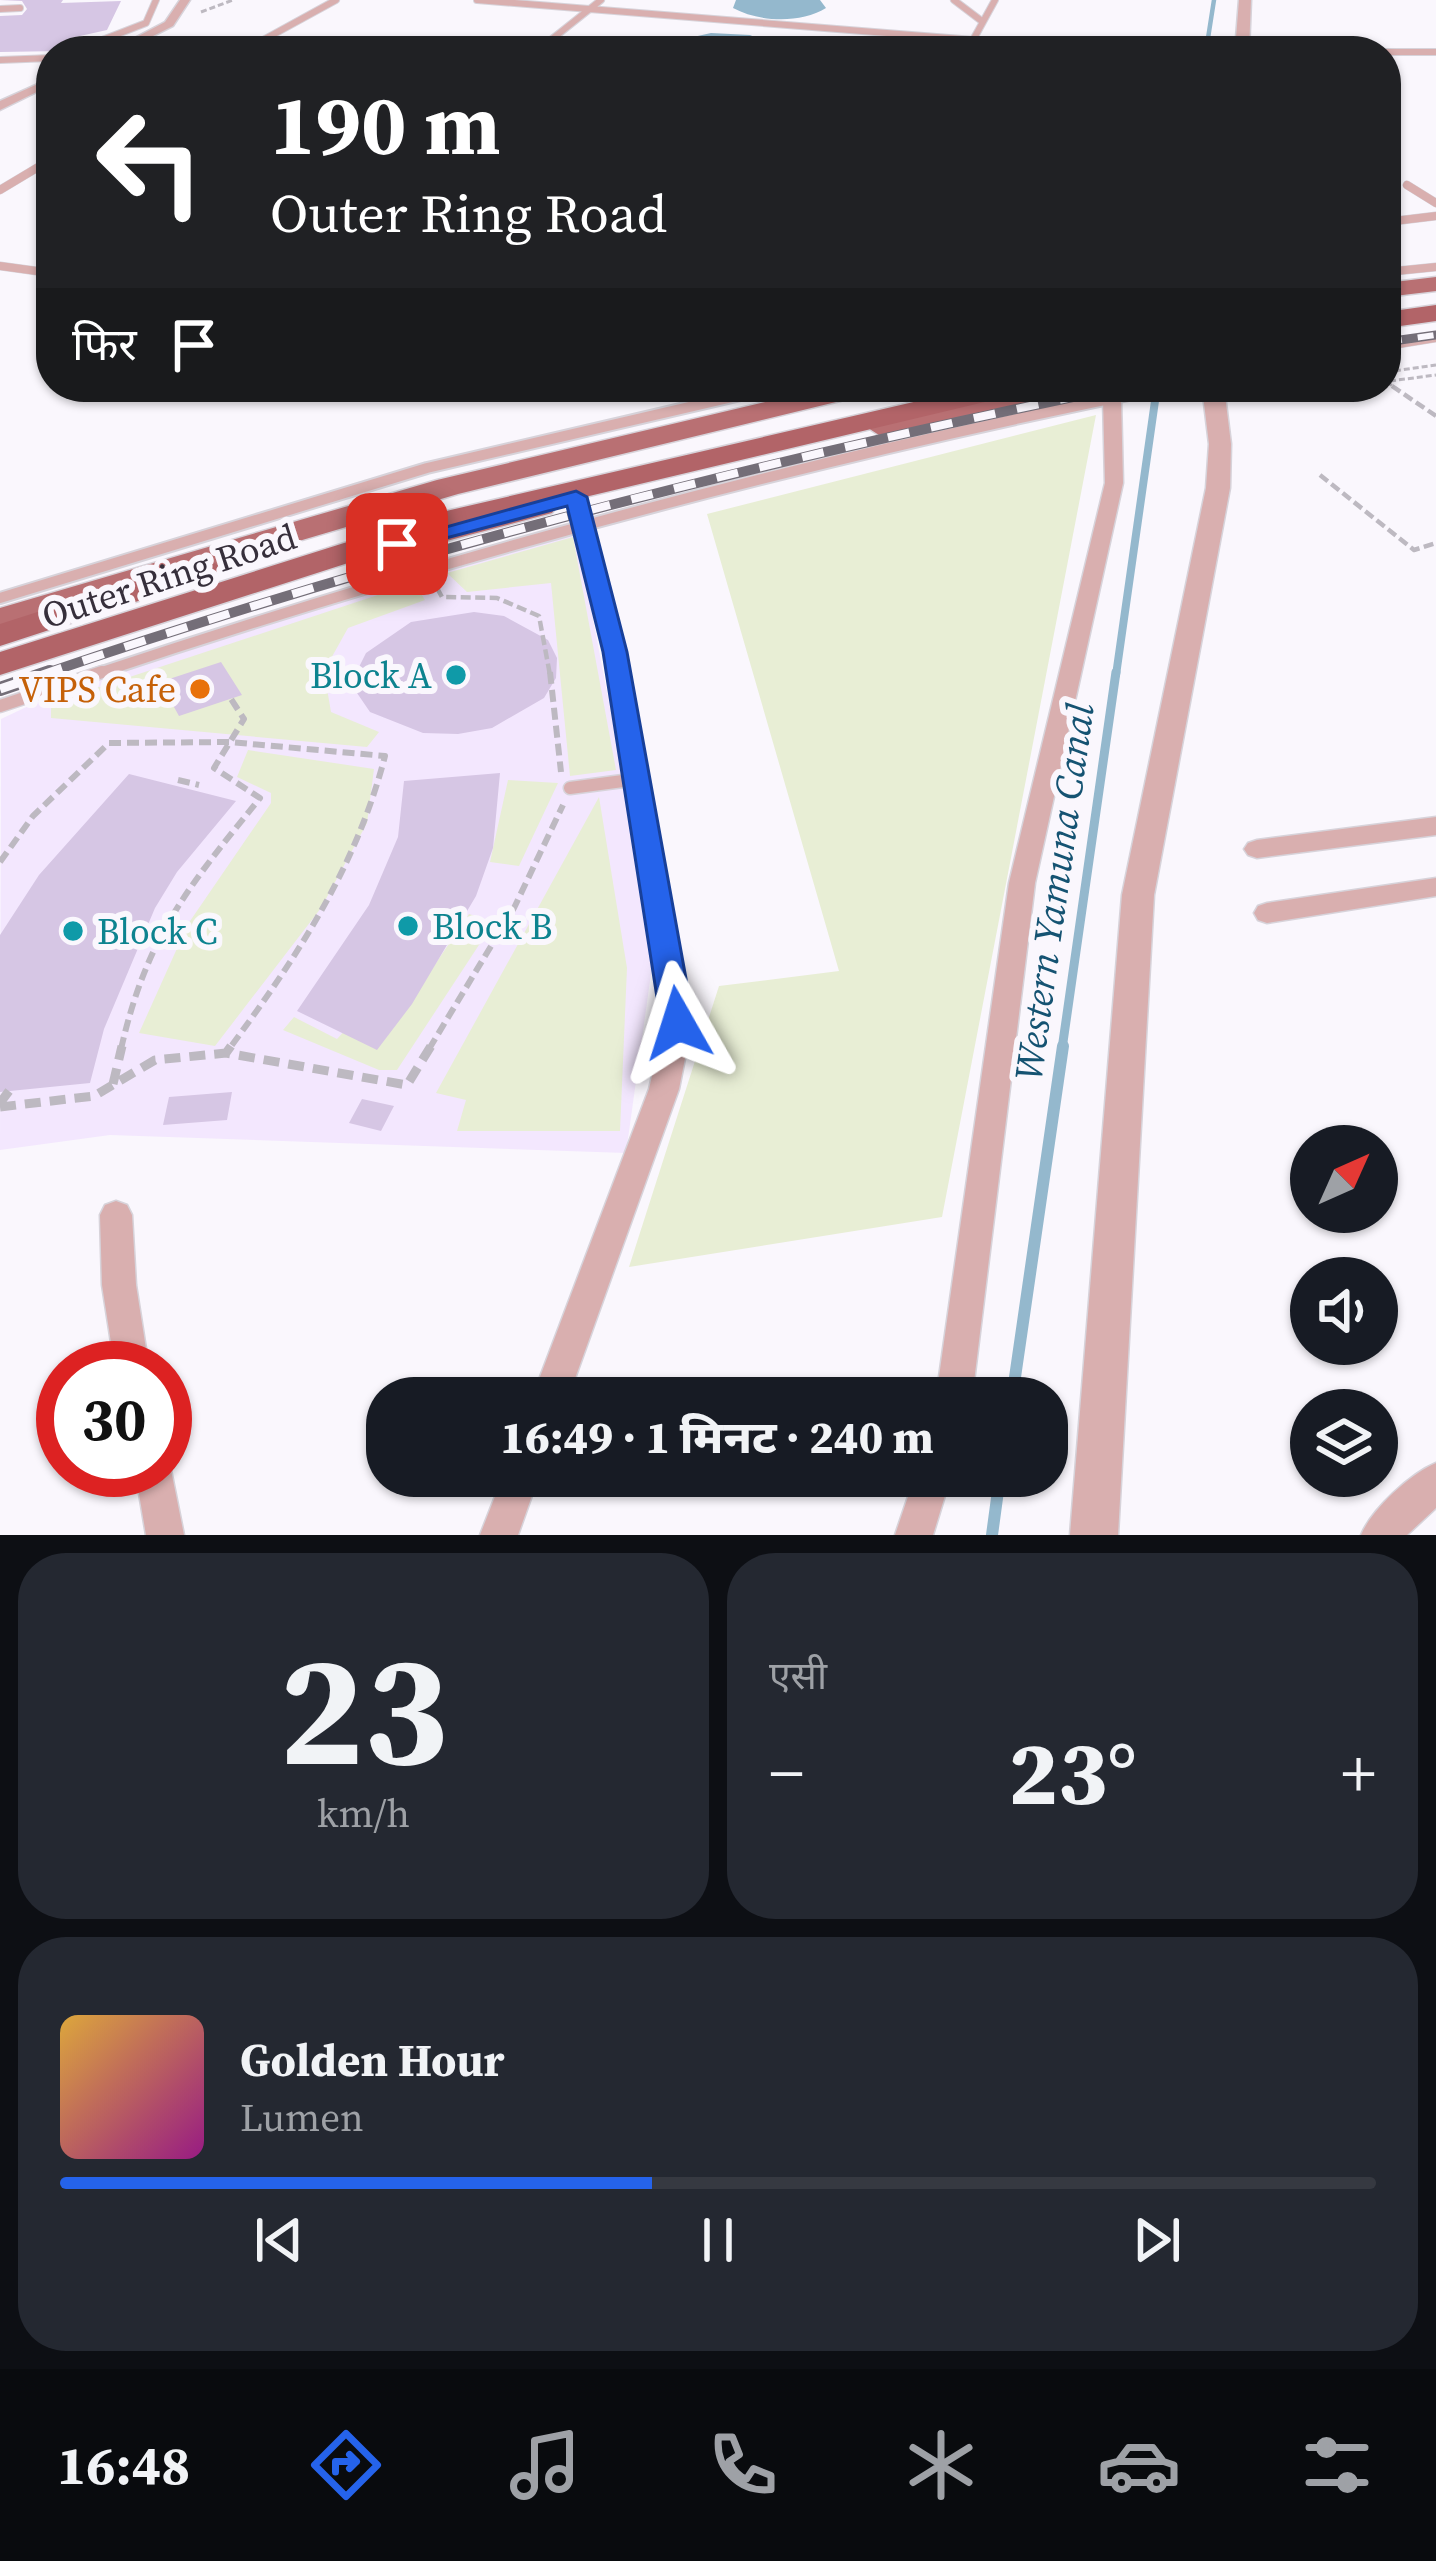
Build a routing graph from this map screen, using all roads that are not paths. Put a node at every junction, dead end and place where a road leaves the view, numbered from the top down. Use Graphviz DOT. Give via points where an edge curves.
graph roads {
  1 [pos="156,0"];
  2 [pos="185,0"];
  3 [pos="336,0"];
  4 [pos="478,0"];
  5 [pos="601,0"];
  6 [pos="954,0"];
  7 [pos="995,0"];
  8 [pos="1245,0"];
  9 [pos="20,8"];
  10 [pos="0,9"];
  11 [pos="590,9"];
  12 [pos="983,22"];
  13 [pos="113,36"];
  14 [pos="145,36"];
  15 [pos="270,36"];
  16 [pos="556,36"];
  17 [pos="913,36"];
  18 [pos="976,36"];
  19 [pos="1243,36"];
  20 [pos="1401,52"];
  21 [pos="1436,52"];
  22 [pos="36,59"];
  23 [pos="0,60"];
  24 [pos="36,65"];
  25 [pos="20,71"];
  26 [pos="36,88"];
  27 [pos="0,106"];
  28 [pos="36,169"];
  29 [pos="1407,185"];
  30 [pos="0,190"];
  31 [pos="1436,203"];
  32 [pos="1434,218"];
  33 [pos="1401,221"];
  34 [pos="0,266"];
  35 [pos="1436,267"];
  36 [pos="1401,270"];
  37 [pos="36,271"];
  38 [pos="1436,284"];
  39 [pos="1401,288"];
  40 [pos="1436,295"];
  41 [pos="1401,299"];
  42 [pos="1436,316"];
  43 [pos="1401,321"];
  44 [pos="1436,338"];
  45 [pos="1401,344"];
  46 [pos="712,402"];
  47 [pos="794,402"];
  48 [pos="850,402"];
  49 [pos="949,402"];
  50 [pos="1002,402"];
  51 [pos="1093,402"];
  52 [pos="1112,402"];
  53 [pos="1215,402"];
  54 [pos="579,510"];
  55 [pos="0,598"];
  56 [pos="0,620"];
  57 [pos="0,635"];
  58 [pos="0,668"];
  59 [pos="0,706"];
  60 [pos="638,779"];
  61 [pos="569,788"];
  62 [pos="1436,826"];
  63 [pos="1258,849"];
  64 [pos="1436,886"];
  65 [pos="1267,913"];
  66 [pos="116,1215"];
  67 [pos="129,1341"];
  68 [pos="558,1377"];
  69 [pos="957,1377"];
  70 [pos="1436,1482"];
  71 [pos="158,1497"];
  72 [pos="513,1497"];
  73 [pos="926,1497"];
  74 [pos="1381,1534"];
  75 [pos="165,1535"];
  76 [pos="499,1535"];
  77 [pos="914,1535"];
  78 [pos="1094,1535"];
  1 -- 13 [label="lane" via="146,23"];
  2 -- 14 [label="street" via="169,24"];
  3 -- 15 [label="lane"];
  4 -- 11 [label="lane"];
  5 -- 11 [label="lane"];
  6 -- 12 [label="lane"];
  7 -- 12 [label="lane"];
  8 -- 19 [label="street"];
  9 -- 10 [label="lane"];
  11 -- 16 [label="lane"];
  11 -- 17 [label="lane"];
  12 -- 18 [label="lane"];
  20 -- 21 [label="lane"];
  22 -- 23 [label="lane"];
  24 -- 25 [label="lane"];
  26 -- 27 [label="street"];
  28 -- 30 [label="lane"];
  29 -- 31 [label="lane"];
  32 -- 33 [label="lane"];
  34 -- 37 [label="lane"];
  35 -- 36 [label="lane"];
  38 -- 39 [label="main road"];
  40 -- 41 [label="highway"];
  42 -- 43 [label="main road"];
  44 -- 45 [label="lane"];
  46 -- 55 [label="lane" via="428,468"];
  47 -- 56 [label="main road, Outer Ring Road" via="448,487"];
  48 -- 57 [label="highway, Outer Ring Road" via="448,497"];
  49 -- 58 [label="highway, Outer Ring Road" via="453,518"];
  50 -- 54 [label="main road, Outer Ring Road"];
  51 -- 54 [label="lane"];
  52 -- 69 [label="street" via="1114,483 1022,883"];
  53 -- 78 [label="street" via="1217,488 1138,895"];
  54 -- 58 [label="main road, Outer Ring Road" via="397,544"];
  54 -- 59 [label="lane" via="426,569"];
  54 -- 60 [label="street"];
  60 -- 61 [label="lane"];
  60 -- 68 [label="street" via="678,1023 664,1089"];
  62 -- 63 [label="street"];
  64 -- 65 [label="street"];
  66 -- 67 [label="street"];
  70 -- 74 [label="street"];
  71 -- 75 [label="street"];
  72 -- 76 [label="street"];
  73 -- 77 [label="street"];
}
